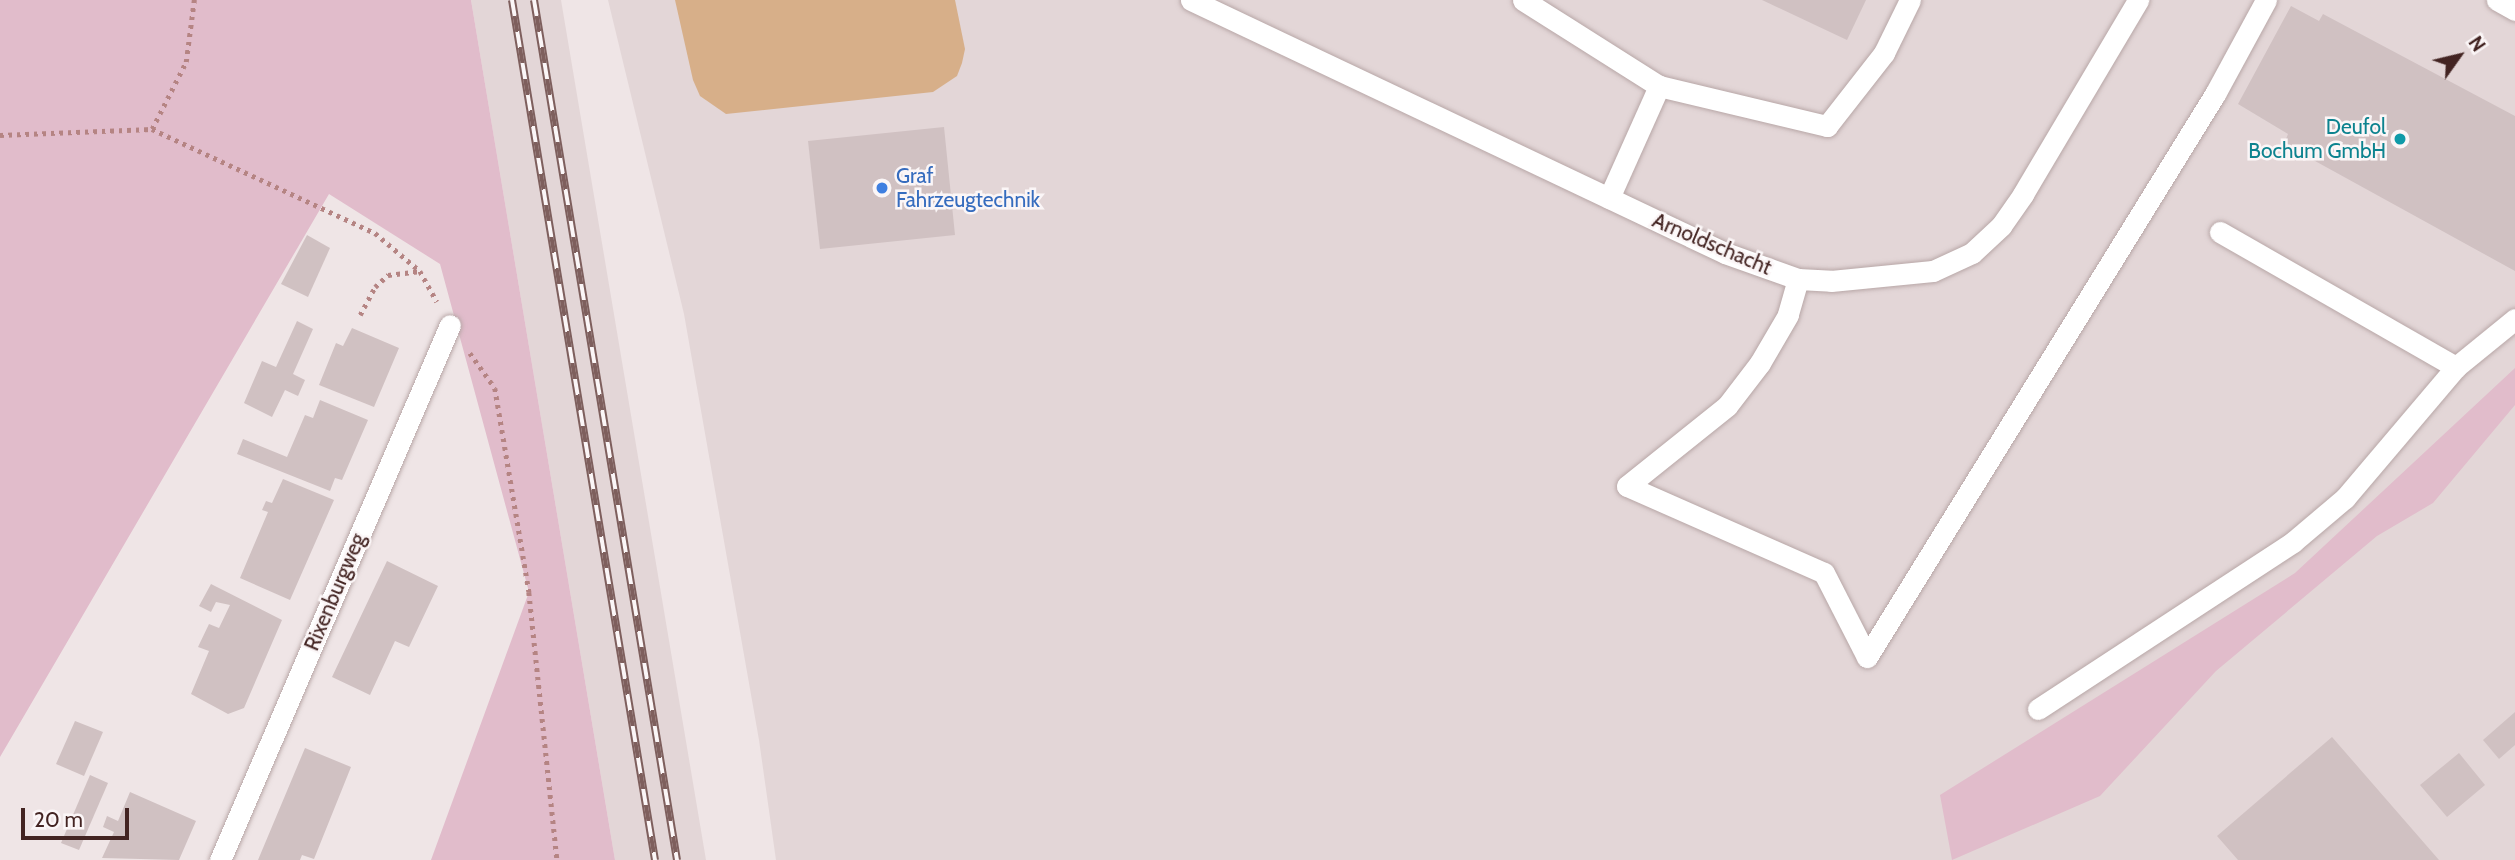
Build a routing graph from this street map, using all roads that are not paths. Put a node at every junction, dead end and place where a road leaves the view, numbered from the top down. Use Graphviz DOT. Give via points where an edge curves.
graph roads {
  1 [pos="1191,0"];
  2 [pos="1523,0"];
  3 [pos="1910,0"];
  4 [pos="2138,0"];
  5 [pos="2266,0"];
  6 [pos="2497,0"];
  7 [pos="2515,10"];
  8 [pos="1659,86"];
  9 [pos="1609,198"];
  10 [pos="2220,232"];
  11 [pos="1798,279"];
  12 [pos="2515,319"];
  13 [pos="450,325"];
  14 [pos="2456,368"];
  15 [pos="2038,709"];
  16 [pos="220,860"];
  1 -- 9 [label="street, Arnoldschacht"];
  2 -- 8 [label="street"];
  3 -- 8 [label="street" via="1884,54 1827,125"];
  4 -- 11 [label="street, Arnoldschacht" via="2023,194 2001,226 1972,253 1933,271 1901,276"];
  5 -- 11 [label="street" via="2215,94 1867,657 1824,573 1627,486 1727,406 1788,315"];
  6 -- 7 [label="street"];
  8 -- 9 [label="street"];
  9 -- 11 [label="street, Arnoldschacht" via="1725,253"];
  10 -- 14 [label="street"];
  12 -- 14 [label="street"];
  13 -- 16 [label="street, Rixenburgweg"];
  14 -- 15 [label="street" via="2345,498 2293,542"];
}
